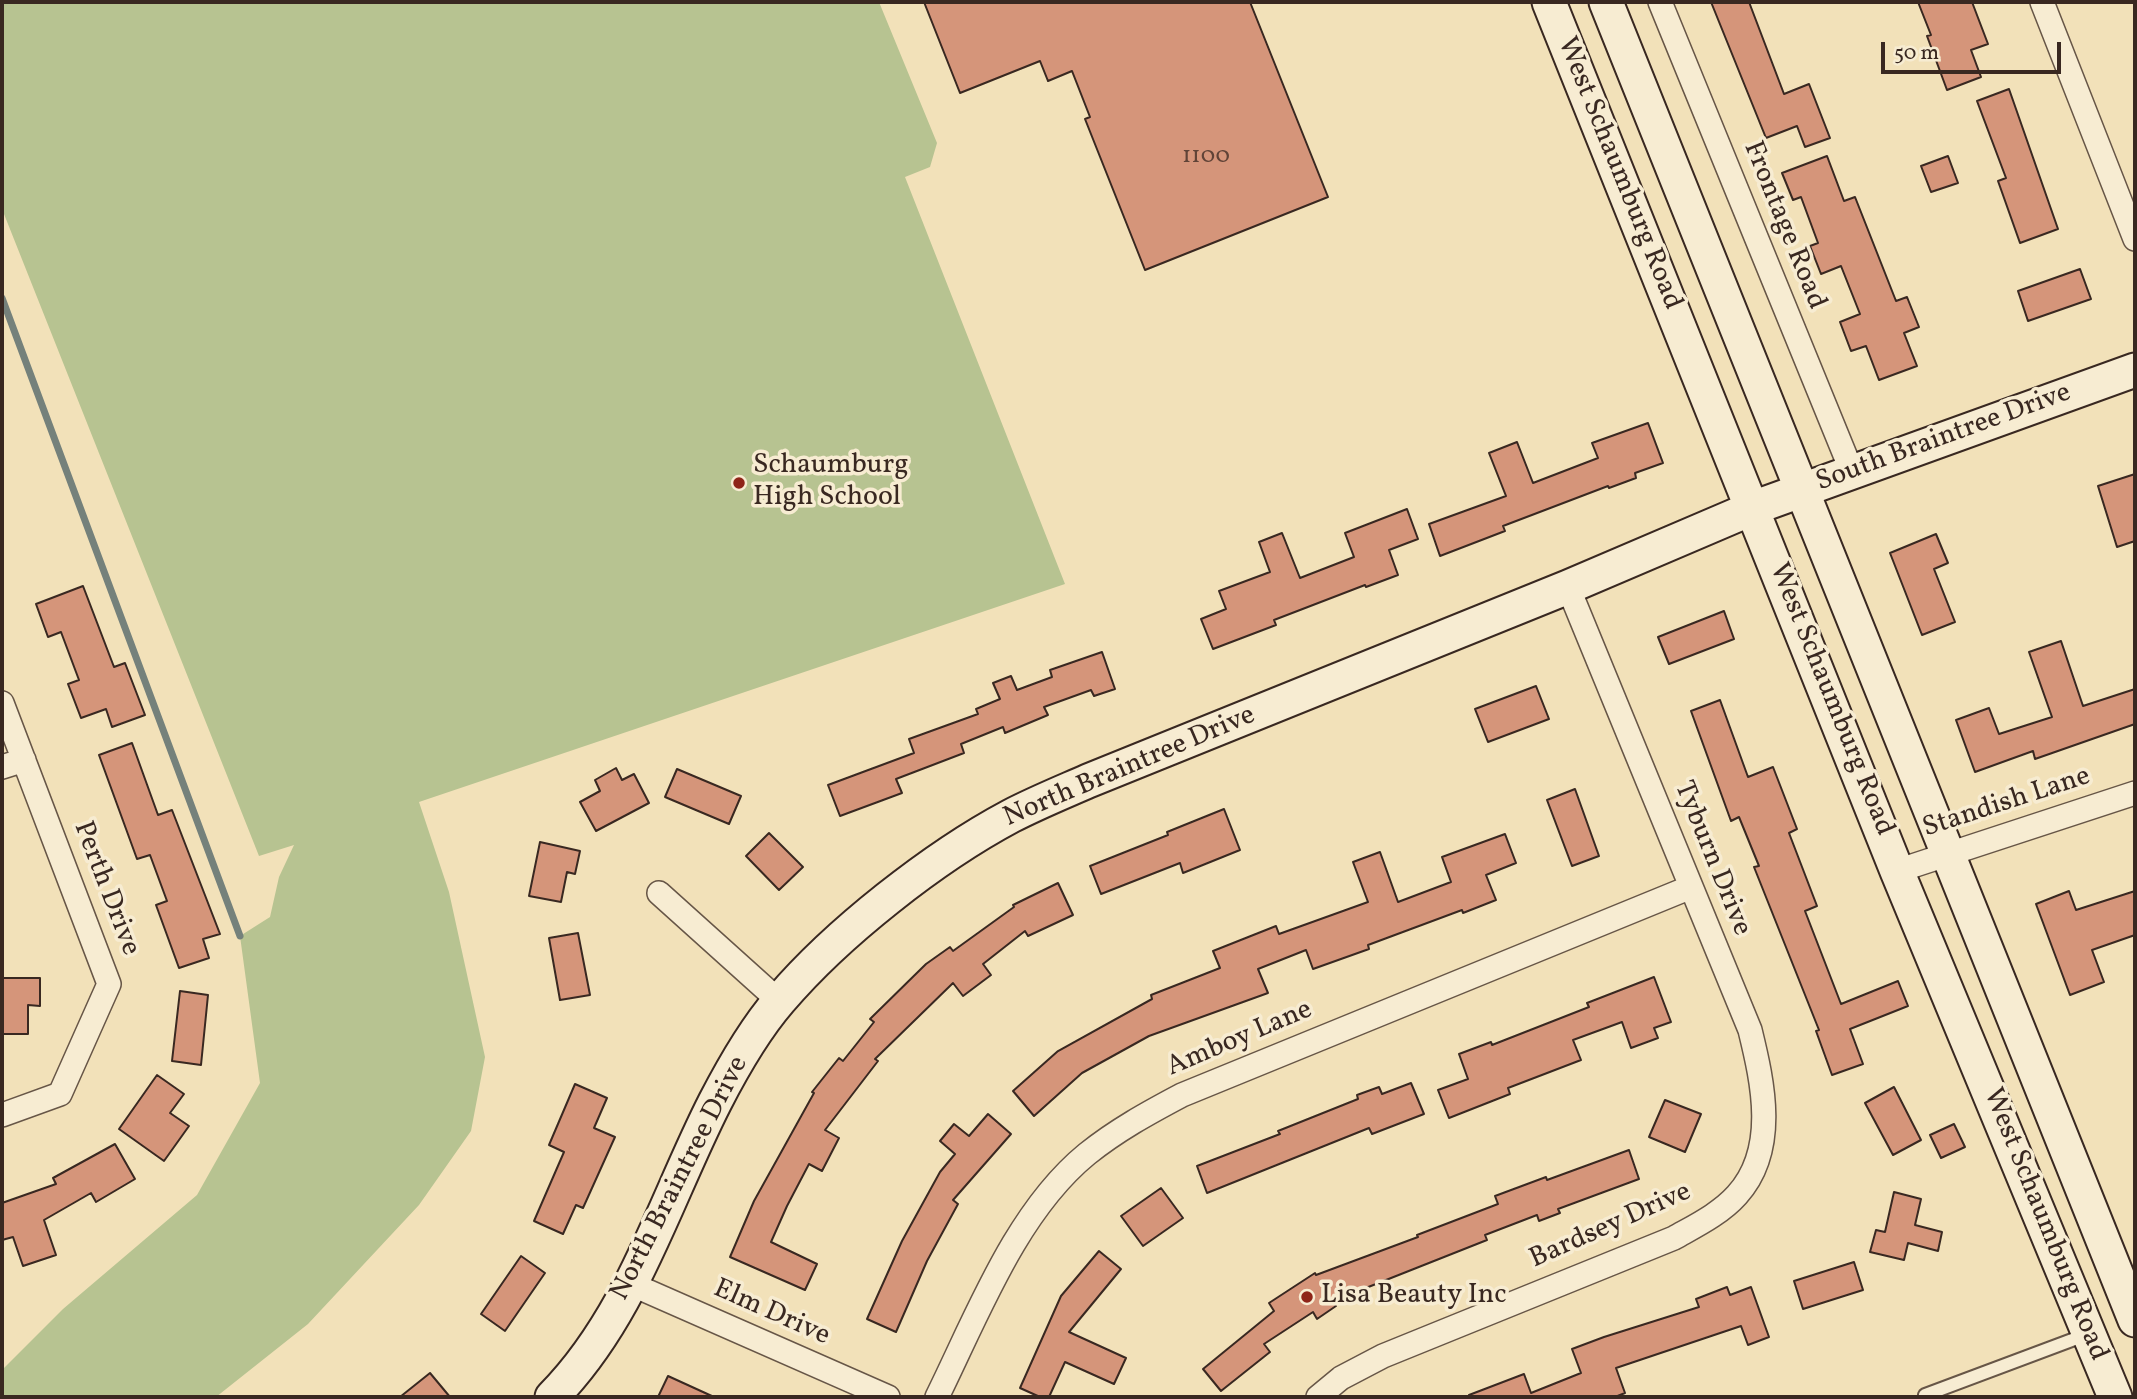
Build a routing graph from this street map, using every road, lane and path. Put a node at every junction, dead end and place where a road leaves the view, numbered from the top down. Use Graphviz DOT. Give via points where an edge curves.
graph roads {
  1 [pos="1549,2"];
  2 [pos="1606,2"];
  3 [pos="1660,2"];
  4 [pos="2042,2"];
  5 [pos="2135,239"];
  6 [pos="2135,370"];
  7 [pos="1852,472"];
  8 [pos="1802,491"];
  9 [pos="1753,508"];
  10 [pos="1568,587"];
  11 [pos="2,703"];
  12 [pos="24,760"];
  13 [pos="2,767"];
  14 [pos="2135,793"];
  15 [pos="1949,856"];
  16 [pos="1898,872"];
  17 [pos="1691,887"];
  18 [pos="659,894"];
  19 [pos="779,1001"];
  20 [pos="2,1115"];
  21 [pos="1758,1161"];
  22 [pos="631,1284"];
  23 [pos="2135,1320"];
  24 [pos="2089,1334"];
  25 [pos="1922,1396"];
  26 [pos="552,1397"];
  27 [pos="888,1397"];
  28 [pos="937,1397"];
  29 [pos="1318,1397"];
  30 [pos="2115,1397"];
  1 -- 9 [label="main road, West Schaumburg Road"];
  2 -- 8 [label="main road, West Schaumburg Road"];
  3 -- 7 [label="street, Frontage Road"];
  4 -- 5 [label="street"];
  6 -- 7 [label="main road, South Braintree Drive"];
  7 -- 8 [label="main road, South Braintree Drive"];
  8 -- 9 [label="main road, South Braintree Drive"];
  8 -- 15 [label="main road, West Schaumburg Road"];
  9 -- 10 [label="main road, North Braintree Drive"];
  9 -- 16 [label="main road, West Schaumburg Road"];
  10 -- 17 [label="street, Tyburn Drive"];
  10 -- 19 [label="main road, North Braintree Drive" via="1011,816 949,854 884,903 829,949"];
  11 -- 12 [label="street, Perth Drive"];
  12 -- 13 [label="street"];
  12 -- 20 [label="street, Perth Drive" via="110,984 60,1094"];
  14 -- 15 [label="street, Standish Lane"];
  15 -- 16 [label="street, Standish Lane"];
  15 -- 23 [label="main road, West Schaumburg Road"];
  16 -- 24 [label="main road, West Schaumburg Road"];
  17 -- 21 [label="street, Tyburn Drive" via="1750,1030 1762,1079 1764,1121"];
  17 -- 28 [label="street, Amboy Lane" via="1182,1095 1127,1124 1085,1156 1044,1199 1004,1262"];
  18 -- 19 [label="street"];
  19 -- 22 [label="main road, North Braintree Drive" via="715,1102"];
  21 -- 29 [label="street, Bardsey Drive" via="1737,1195 1674,1237 1383,1356 1341,1378"];
  22 -- 26 [label="main road, North Braintree Drive" via="599,1337"];
  22 -- 27 [label="street, Elm Drive"];
  24 -- 25 [label="lane"];
  24 -- 30 [label="main road, West Schaumburg Road"];
}
